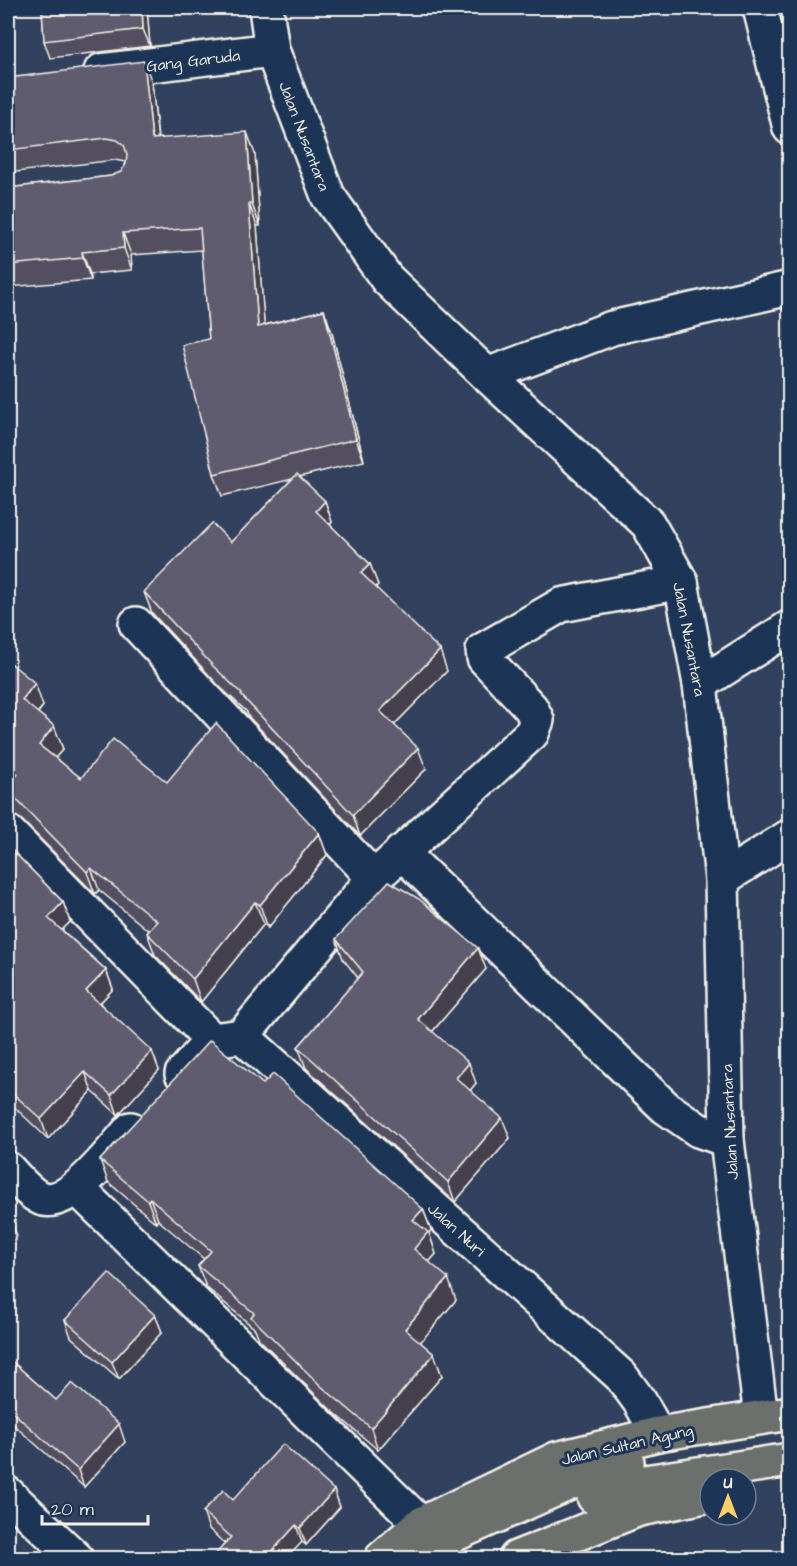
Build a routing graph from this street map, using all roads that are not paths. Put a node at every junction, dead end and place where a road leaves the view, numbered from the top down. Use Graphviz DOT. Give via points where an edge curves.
graph roads {
  1 [pos="267,8"];
  2 [pos="760,8"];
  3 [pos="272,50"];
  4 [pos="76,74"];
  5 [pos="789,128"];
  6 [pos="789,288"];
  7 [pos="487,375"];
  8 [pos="681,582"];
  9 [pos="136,624"];
  10 [pos="789,627"];
  11 [pos="700,684"];
  12 [pos="8,832"];
  13 [pos="789,836"];
  14 [pos="401,852"];
  15 [pos="374,878"];
  16 [pos="722,879"];
  17 [pos="227,1038"];
  18 [pos="727,1140"];
  19 [pos="8,1169"];
  20 [pos="77,1188"];
  21 [pos="780,1420"];
  22 [pos="658,1434"];
  23 [pos="789,1460"];
  24 [pos="789,1479"];
  25 [pos="758,1485"];
  26 [pos="8,1494"];
  27 [pos="698,1497"];
  28 [pos="422,1524"];
  29 [pos="76,1558"];
  30 [pos="382,1558"];
  31 [pos="410,1558"];
  32 [pos="456,1558"];
  33 [pos="516,1558"];
  1 -- 3 [label="street, Jalan Nusantara"];
  2 -- 5 [label="street"];
  3 -- 4 [label="street, Gang Garuda"];
  3 -- 7 [label="street, Jalan Nusantara" via="328,196 387,279"];
  6 -- 7 [label="street" via="612,328"];
  7 -- 8 [label="street, Jalan Nusantara" via="648,524"];
  8 -- 11 [label="street, Jalan Nusantara"];
  8 -- 14 [label="street" via="561,605 483,650 484,658 531,708 537,720 532,733"];
  9 -- 15 [label="street"];
  10 -- 11 [label="street"];
  11 -- 16 [label="street, Jalan Nusantara"];
  12 -- 17 [label="street, Jalan Nuri"];
  13 -- 16 [label="street"];
  14 -- 15 [label="street"];
  14 -- 18 [label="street" via="665,1107 698,1130"];
  15 -- 17 [label="street"];
  16 -- 18 [label="street, Jalan Nusantara"];
  17 -- 20 [label="street" via="157,1101"];
  17 -- 22 [label="street, Jalan Nuri" via="621,1376"];
  18 -- 21 [label="street, Jalan Nusantara"];
  19 -- 20 [label="street" via="42,1199 57,1199"];
  20 -- 28 [label="street"];
  21 -- 22 [label="main road, Jalan Sultan Agung"];
  21 -- 31 [label="main road" via="597,1471"];
  22 -- 28 [label="main road, Jalan Sultan Agung" via="556,1459"];
  23 -- 32 [label="main road" via="638,1483 603,1493"];
  24 -- 25 [label="main road"];
  26 -- 29 [label="street"];
  27 -- 33 [label="main road" via="639,1509"];
  28 -- 30 [label="main road, Jalan Sultan Agung"];
}
